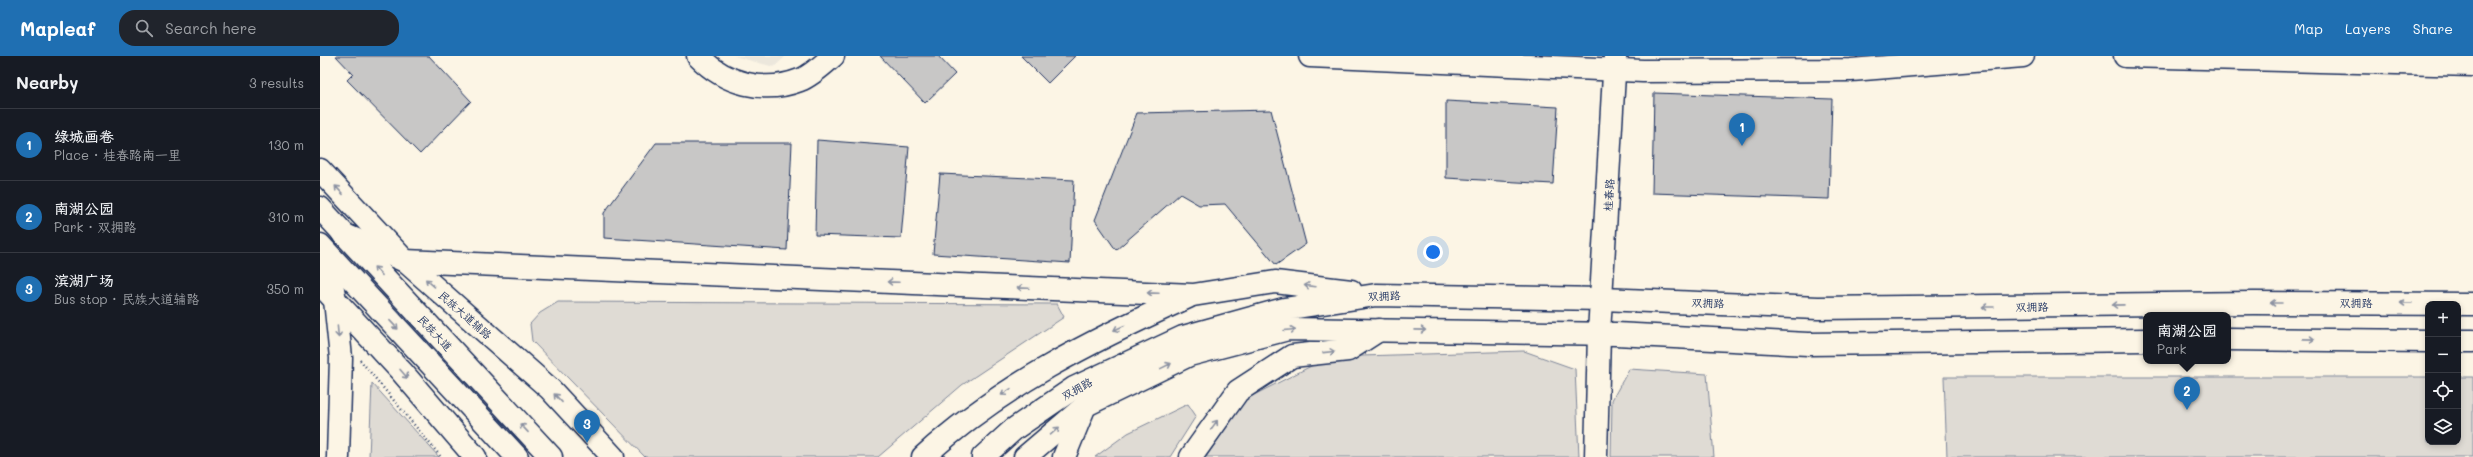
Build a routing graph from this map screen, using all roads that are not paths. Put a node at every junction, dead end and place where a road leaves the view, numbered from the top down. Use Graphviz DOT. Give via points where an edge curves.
graph roads {
  1 [pos="698,56"];
  2 [pos="833,56"];
  3 [pos="1310,56"];
  4 [pos="2023,56"];
  5 [pos="2125,56"];
  6 [pos="1615,63"];
  7 [pos="1851,63"];
  8 [pos="2473,65"];
  9 [pos="320,170"];
  10 [pos="320,208"];
  11 [pos="343,234"];
  12 [pos="323,249"];
  13 [pos="405,262"];
  14 [pos="320,284"];
  15 [pos="1193,295"];
  16 [pos="1376,295"];
  17 [pos="1602,299"];
  18 [pos="335,300"];
  19 [pos="2473,304"];
  20 [pos="1378,330"];
  21 [pos="1599,334"];
  22 [pos="2231,339"];
  23 [pos="2143,340"];
  24 [pos="2425,341"];
  25 [pos="2461,341"];
  26 [pos="2473,341"];
  27 [pos="1086,405"];
  28 [pos="338,457"];
  29 [pos="475,457"];
  30 [pos="516,457"];
  31 [pos="550,457"];
  32 [pos="613,457"];
  33 [pos="923,457"];
  34 [pos="983,457"];
  35 [pos="1025,457"];
  36 [pos="1064,457"];
  37 [pos="1191,457"];
  38 [pos="1596,457"];
  1 -- 2 [label="main road" via="725,78 748,86 773,87 802,80"];
  3 -- 6 [label="main road"];
  4 -- 7 [label="main road"];
  5 -- 8 [label="main road"];
  6 -- 7 [label="main road"];
  6 -- 17 [label="main road, 桂春路"];
  13 -- 9 [label="main road, 民族大道辅路, one-way"];
  10 -- 11 [label="main road, 民族大道"];
  11 -- 13 [label="main road"];
  31 -- 11 [label="main road, 民族大道, one-way"];
  12 -- 18 [label="main road"];
  12 -- 30 [label="main road, one-way"];
  15 -- 13 [label="main road, one-way"];
  32 -- 13 [label="main road, 民族大道辅路, one-way" via="550,389"];
  14 -- 18 [label="main road"];
  16 -- 15 [label="main road, one-way" via="1275,282"];
  15 -- 33 [label="main road, one-way" via="1101,337 1007,391"];
  16 -- 17 [label="main road, 双拥路"];
  16 -- 34 [label="main road, 双拥路" via="1284,309 1183,337 1074,388 1014,429"];
  19 -- 17 [label="main road, 双拥路, one-way" via="2254,303 1818,308"];
  17 -- 21 [label="main road, 桂春路"];
  18 -- 28 [label="main road, one-way" via="341,358"];
  18 -- 29 [label="main road, one-way" via="402,372"];
  20 -- 21 [label="main road, 双拥路, one-way"];
  27 -- 20 [label="main road, 双拥路, one-way" via="1189,355 1266,335 1288,330"];
  37 -- 20 [label="main road, one-way" via="1238,390 1292,356 1348,350"];
  21 -- 23 [label="main road, 双拥路" via="1808,344"];
  21 -- 38 [label="main road, 桂春路"];
  22 -- 24 [label="main road, one-way"];
  25 -- 26 [label="main road"];
  35 -- 27 [label="main road, 双拥路, one-way"];
  27 -- 36 [label="main road"];
}
